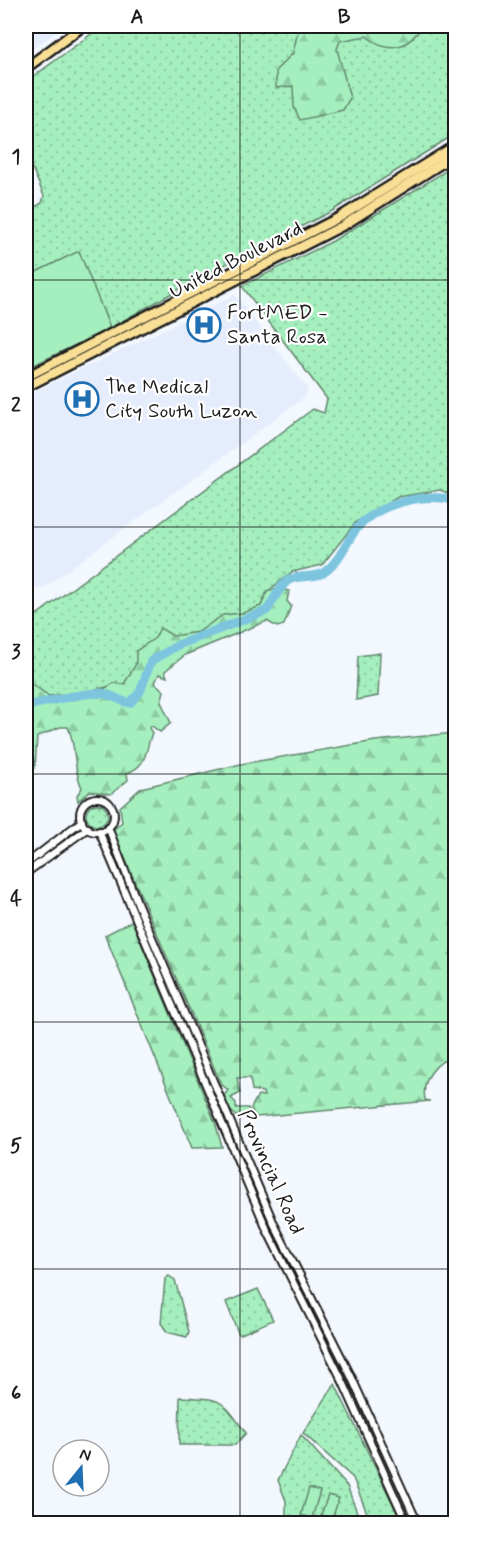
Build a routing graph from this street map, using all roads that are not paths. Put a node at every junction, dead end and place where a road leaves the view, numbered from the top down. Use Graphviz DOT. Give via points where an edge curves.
graph roads {
  1 [pos="83,26"];
  2 [pos="26,68"];
  3 [pos="456,145"];
  4 [pos="456,154"];
  5 [pos="26,377"];
  6 [pos="26,387"];
  7 [pos="82,821"];
  8 [pos="108,827"];
  9 [pos="88,828"];
  10 [pos="99,831"];
  11 [pos="26,864"];
  12 [pos="26,873"];
  13 [pos="207,1065"];
  14 [pos="197,1068"];
  15 [pos="293,1262"];
  16 [pos="286,1267"];
  17 [pos="357,1391"];
  18 [pos="348,1394"];
  19 [pos="407,1524"];
  20 [pos="418,1524"];
  1 -- 2 [label="main road"];
  3 -- 5 [label="main road, United Boulevard" via="340,217"];
  4 -- 6 [label="main road, United Boulevard" via="344,225"];
  7 -- 8 [label="street" via="81,813 87,802 102,799 113,810"];
  7 -- 9 [label="street"];
  7 -- 11 [label="street"];
  8 -- 10 [label="street"];
  8 -- 13 [label="street, Provincial Road"];
  9 -- 10 [label="street"];
  9 -- 12 [label="street"];
  10 -- 14 [label="street, Provincial Road"];
  13 -- 14 [label="street"];
  13 -- 15 [label="street, Provincial Road"];
  14 -- 16 [label="street, Provincial Road"];
  15 -- 16 [label="street"];
  15 -- 17 [label="street, Provincial Road"];
  16 -- 18 [label="street, Provincial Road"];
  17 -- 18 [label="street"];
  17 -- 20 [label="street, Provincial Road"];
  18 -- 19 [label="street, Provincial Road"];
}
